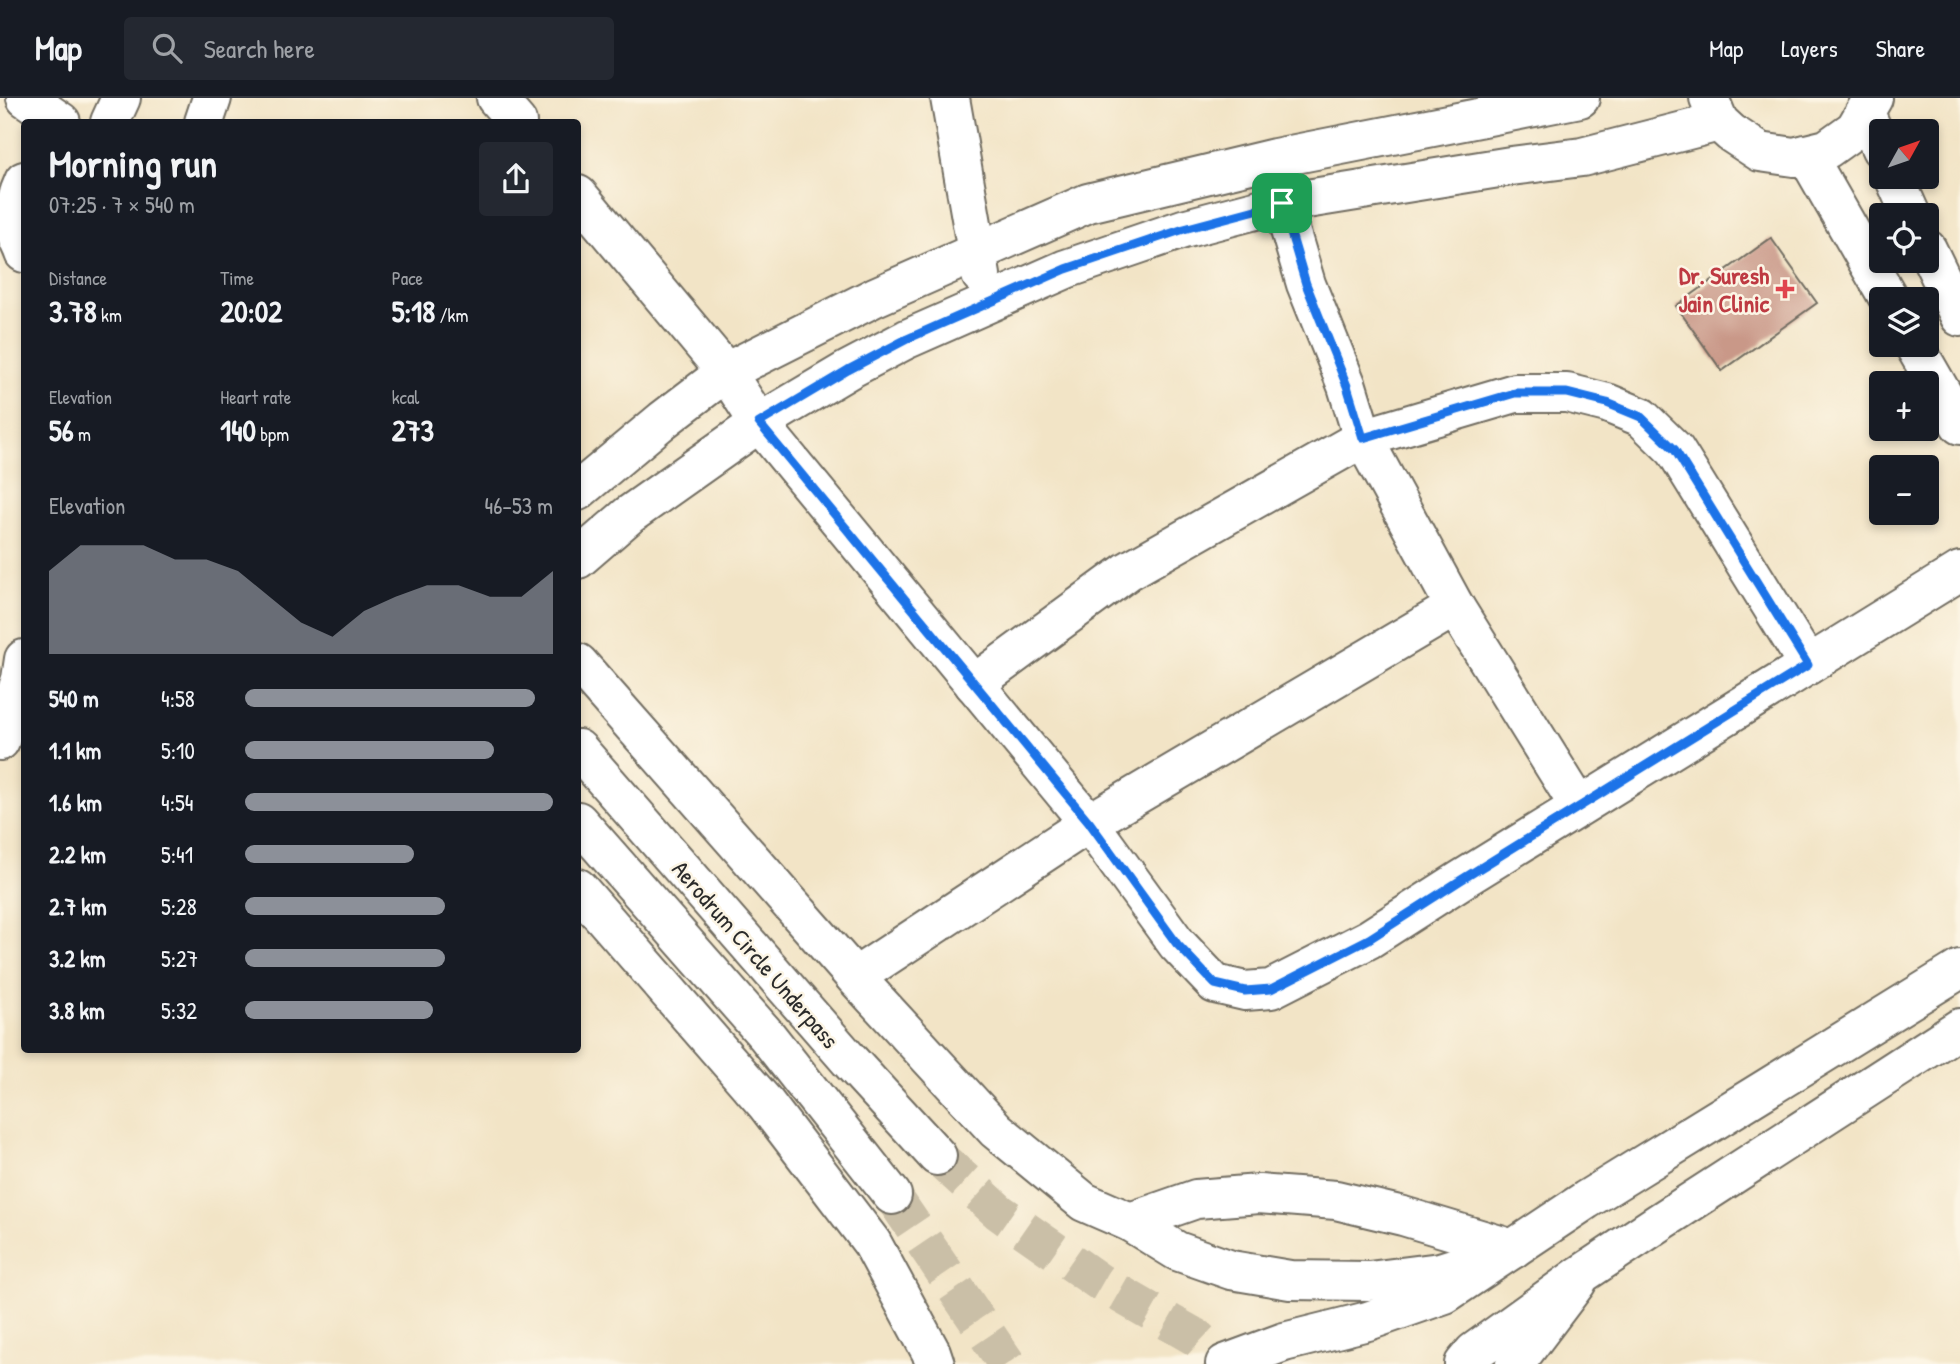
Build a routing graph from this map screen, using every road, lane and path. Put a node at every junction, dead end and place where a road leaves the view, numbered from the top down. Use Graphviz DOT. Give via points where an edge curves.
graph roads {
  1 [pos="26,98"];
  2 [pos="121,98"];
  3 [pos="212,98"];
  4 [pos="496,98"];
  5 [pos="950,98"];
  6 [pos="1580,98"];
  7 [pos="1869,105"];
  8 [pos="1500,106"];
  9 [pos="1714,110"];
  10 [pos="57,119"];
  11 [pos="111,119"];
  12 [pos="205,119"];
  13 [pos="514,119"];
  14 [pos="1806,154"];
  15 [pos="1275,158"];
  16 [pos="1511,166"];
  17 [pos="13,197"];
  18 [pos="581,199"];
  19 [pos="1282,203"];
  20 [pos="21,246"];
  21 [pos="977,251"];
  22 [pos="1939,273"];
  23 [pos="1882,287"];
  24 [pos="986,304"];
  25 [pos="1960,317"];
  26 [pos="1921,357"];
  27 [pos="726,372"];
  28 [pos="759,423"];
  29 [pos="1960,425"];
  30 [pos="1363,438"];
  31 [pos="581,488"];
  32 [pos="581,556"];
  33 [pos="1960,571"];
  34 [pos="1455,607"];
  35 [pos="1808,665"];
  36 [pos="581,666"];
  37 [pos="21,679"];
  38 [pos="974,684"];
  39 [pos="0,741"];
  40 [pos="581,752"];
  41 [pos="1579,806"];
  42 [pos="1089,822"];
  43 [pos="581,824"];
  44 [pos="581,891"];
  45 [pos="1960,969"];
  46 [pos="855,977"];
  47 [pos="1960,1028"];
  48 [pos="937,1156"];
  49 [pos="892,1195"];
  50 [pos="1130,1222"];
  51 [pos="1513,1249"];
  52 [pos="1582,1274"];
  53 [pos="935,1364"];
  54 [pos="1225,1364"];
  55 [pos="1464,1364"];
  56 [pos="1515,1364"];
  1 -- 10 [label="street"];
  2 -- 11 [label="street"];
  3 -- 12 [label="street"];
  4 -- 13 [label="street"];
  5 -- 21 [label="street"];
  6 -- 8 [label="street"];
  7 -- 14 [label="street" via="1855,129 1827,149"];
  8 -- 15 [label="street"];
  8 -- 16 [label="street"];
  9 -- 14 [label="street" via="1731,133 1760,152 1794,157"];
  9 -- 16 [label="street" via="1582,157"];
  14 -- 23 [label="street"];
  15 -- 19 [label="street"];
  15 -- 21 [label="street" via="1088,203"];
  16 -- 19 [label="street"];
  17 -- 20 [label="street"];
  18 -- 27 [label="street"];
  19 -- 24 [label="street" via="1184,229 1066,269"];
  19 -- 30 [label="street" via="1306,284"];
  21 -- 24 [label="street"];
  21 -- 27 [label="street"];
  22 -- 25 [label="street"];
  24 -- 28 [label="street" via="907,339"];
  26 -- 29 [label="street"];
  27 -- 28 [label="street"];
  27 -- 31 [label="street"];
  28 -- 32 [label="street" via="629,515"];
  28 -- 38 [label="street"];
  30 -- 34 [label="street"];
  30 -- 35 [label="street" via="1515,393 1567,393 1641,417 1675,450"];
  30 -- 38 [label="street" via="1128,571"];
  33 -- 35 [label="street"];
  34 -- 41 [label="street"];
  34 -- 42 [label="street"];
  35 -- 41 [label="street"];
  36 -- 46 [label="street"];
  37 -- 39 [label="street"];
  38 -- 42 [label="street"];
  40 -- 48 [label="street, Aerodrum Circle Underpass"];
  41 -- 42 [label="street" via="1369,939 1271,989 1245,991 1215,984 1177,944"];
  42 -- 46 [label="street"];
  43 -- 49 [label="street, Aerodrum Circle Underpass" via="767,1036"];
  44 -- 53 [label="street" via="766,1104 872,1243"];
  45 -- 51 [label="street"];
  46 -- 50 [label="street" via="996,1130 1084,1202"];
  47 -- 52 [label="street"];
  50 -- 51 [label="street" via="1196,1199 1259,1194 1336,1200"];
  50 -- 51 [label="street" via="1177,1251 1231,1270 1290,1280 1370,1281 1440,1272"];
  51 -- 54 [label="street" via="1445,1294"];
  52 -- 55 [label="street"];
  52 -- 56 [label="street"];
}
